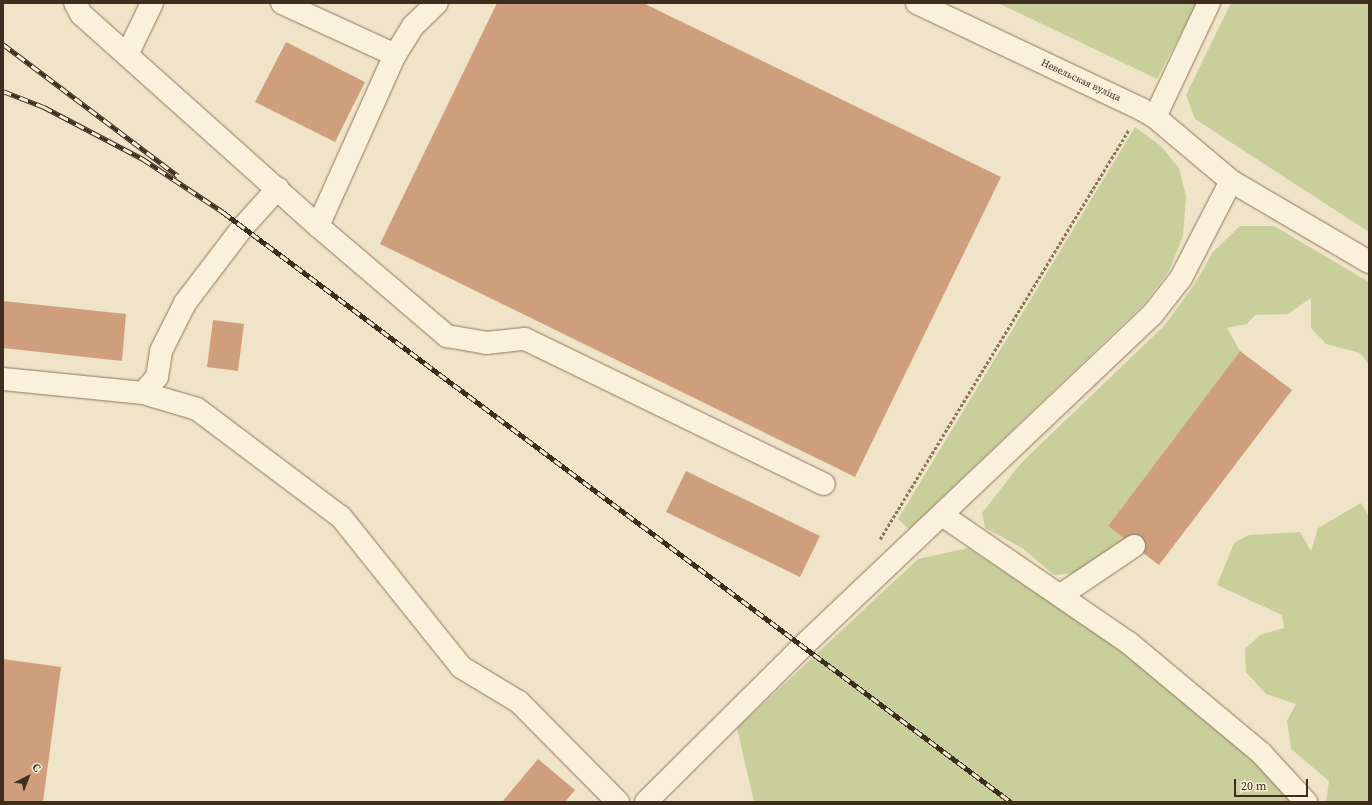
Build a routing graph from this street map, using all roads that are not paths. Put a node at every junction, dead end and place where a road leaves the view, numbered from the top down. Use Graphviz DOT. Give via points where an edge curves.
graph roads {
  1 [pos="75,3"];
  2 [pos="152,3"];
  3 [pos="282,3"];
  4 [pos="437,3"];
  5 [pos="917,3"];
  6 [pos="1209,3"];
  7 [pos="127,54"];
  8 [pos="395,55"];
  9 [pos="1148,113"];
  10 [pos="1231,181"];
  11 [pos="278,188"];
  12 [pos="318,226"];
  13 [pos="1369,262"];
  14 [pos="3,379"];
  15 [pos="143,393"];
  16 [pos="824,484"];
  17 [pos="942,514"];
  18 [pos="1134,546"];
  19 [pos="1061,595"];
  20 [pos="618,802"];
  21 [pos="646,802"];
  22 [pos="1306,802"];
  1 -- 7 [label="street" via="81,14"];
  2 -- 7 [label="street"];
  3 -- 8 [label="street"];
  4 -- 8 [label="street" via="413,26"];
  5 -- 9 [label="street, Невельская вуліца"];
  6 -- 9 [label="street"];
  7 -- 11 [label="street"];
  8 -- 12 [label="street"];
  9 -- 10 [label="street, Невельская вуліца"];
  10 -- 13 [label="street, Невельская вуліца"];
  10 -- 17 [label="street" via="1181,278 1152,315"];
  11 -- 12 [label="street"];
  11 -- 15 [label="street" via="243,227 185,303 161,351 157,378"];
  12 -- 16 [label="street" via="447,336 486,343 525,339"];
  14 -- 15 [label="street"];
  15 -- 20 [label="street" via="197,409 341,517 461,667 519,702"];
  17 -- 19 [label="street"];
  17 -- 21 [label="street" via="803,646"];
  18 -- 19 [label="street"];
  19 -- 22 [label="street" via="1129,643 1261,753"];
}
